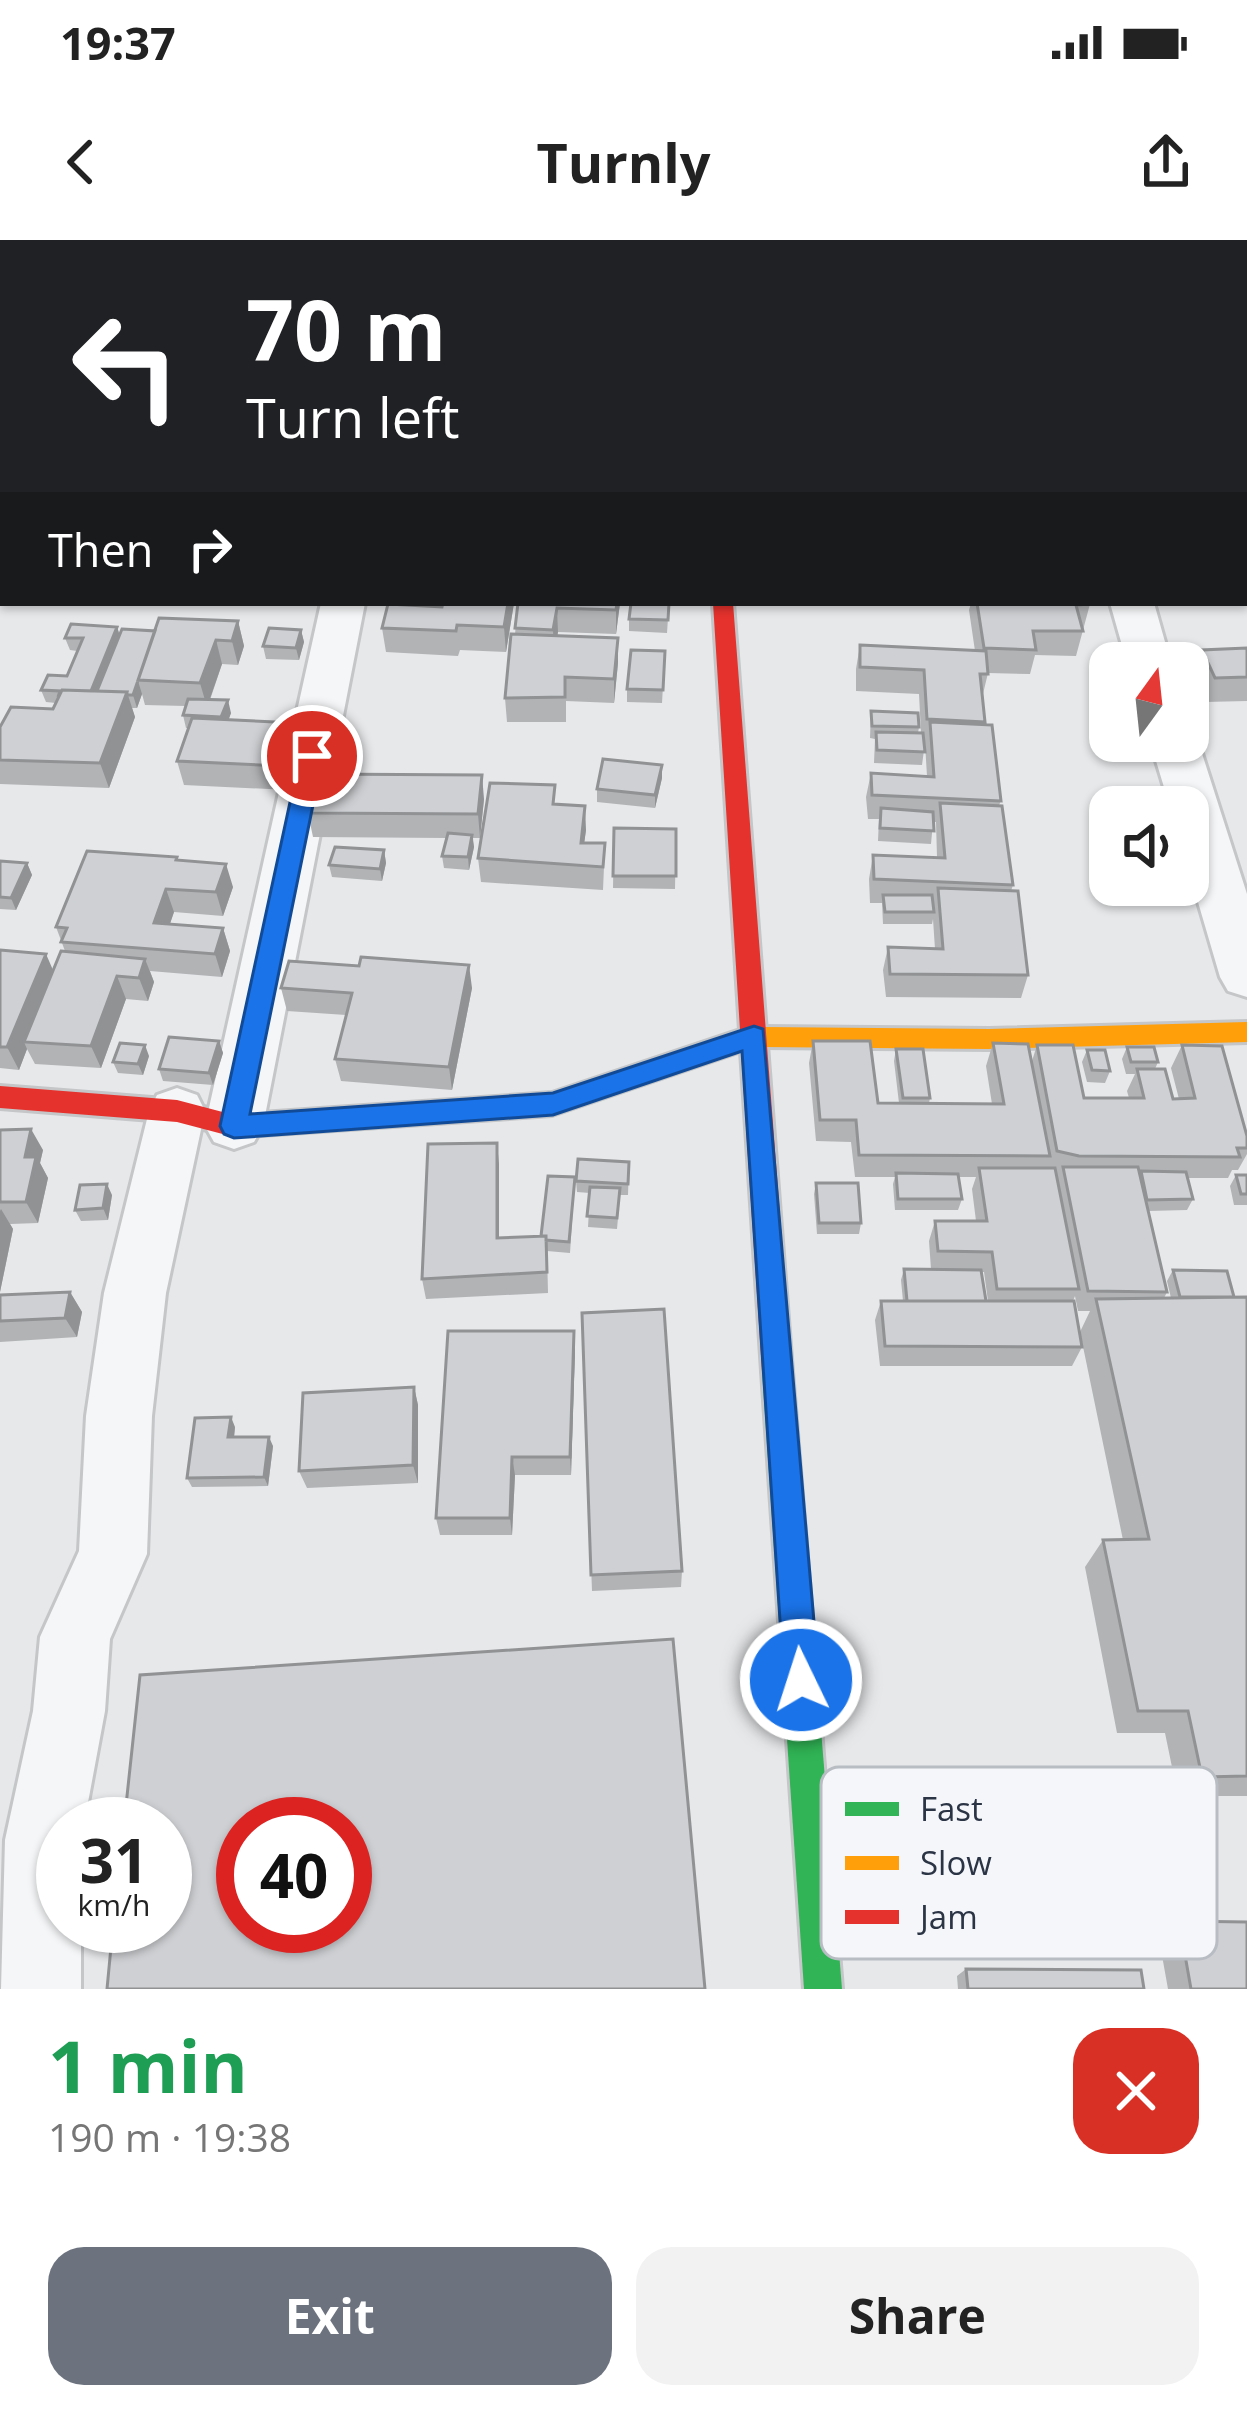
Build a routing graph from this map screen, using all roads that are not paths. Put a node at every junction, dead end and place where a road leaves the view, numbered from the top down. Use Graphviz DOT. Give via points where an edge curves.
graph roads {
  1 [pos="342,606"];
  2 [pos="723,606"];
  3 [pos="1133,606"];
  4 [pos="1143,642"];
  5 [pos="1180,762"];
  6 [pos="1247,977"];
  7 [pos="1247,1032"];
  8 [pos="754,1036"];
  9 [pos="0,1097"];
  10 [pos="206,1119"];
  11 [pos="40,1989"];
  12 [pos="823,1989"];
  1 -- 10 [label="street"];
  2 -- 8 [label="street"];
  3 -- 4 [label="street"];
  5 -- 6 [label="street"];
  7 -- 8 [label="street"];
  8 -- 10 [label="street" via="553,1104"];
  8 -- 12 [label="street"];
  9 -- 10 [label="street"];
  10 -- 11 [label="street" via="135,1293 112,1554 75,1637 44,1840"];
}
